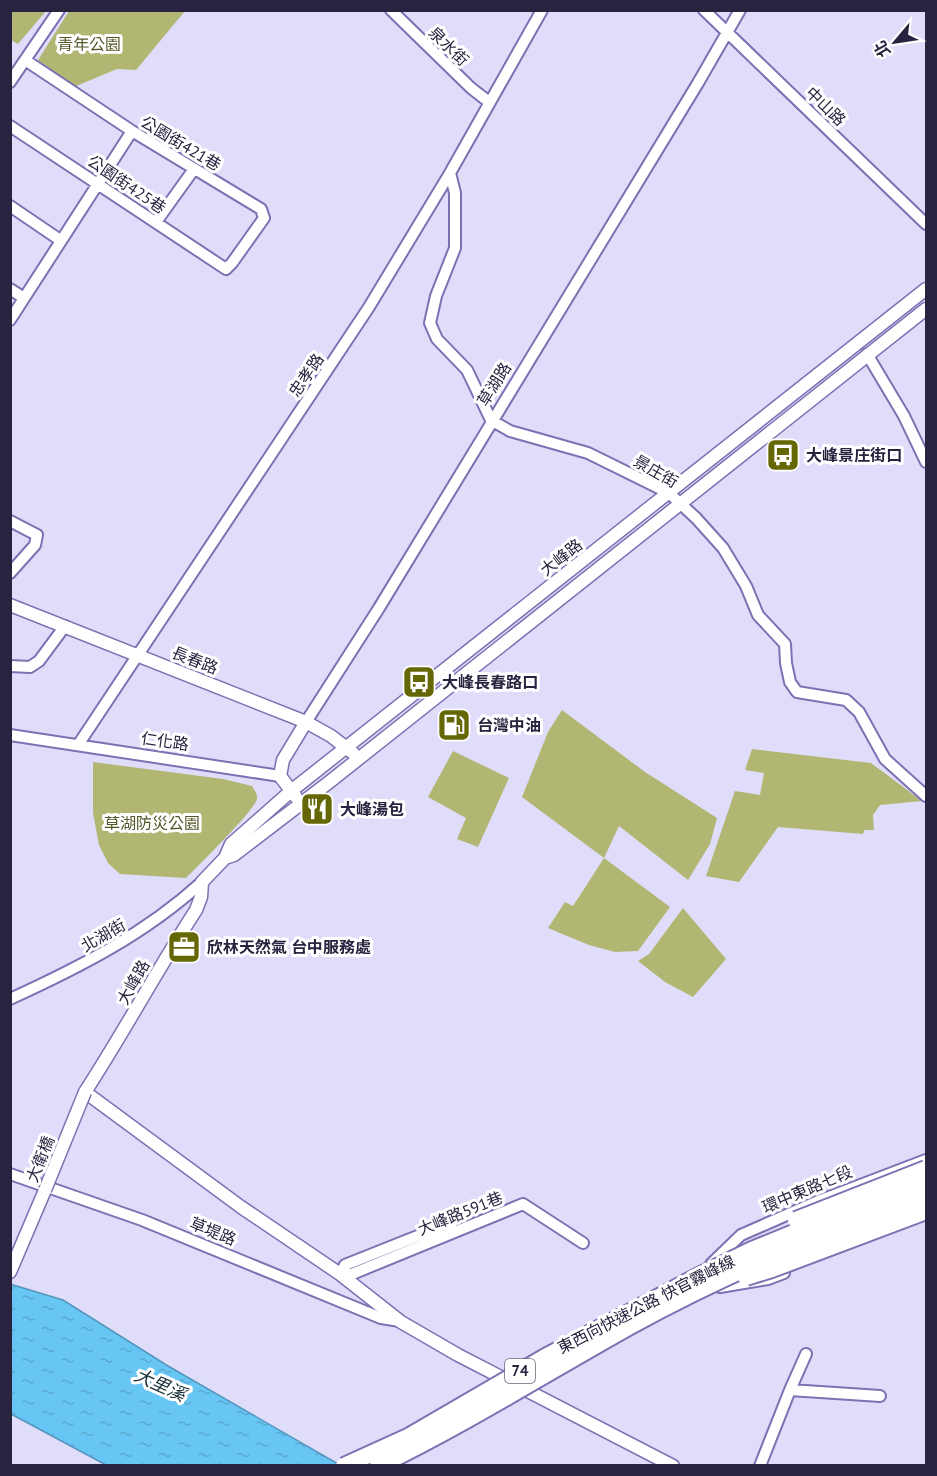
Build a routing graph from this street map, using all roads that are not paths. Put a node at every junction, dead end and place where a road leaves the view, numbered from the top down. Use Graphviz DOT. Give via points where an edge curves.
graph roads {
  1 [pos="58,10"];
  2 [pos="391,10"];
  3 [pos="543,10"];
  4 [pos="704,10"];
  5 [pos="740,10"];
  6 [pos="727,32"];
  7 [pos="26,60"];
  8 [pos="10,82"];
  9 [pos="489,102"];
  10 [pos="10,126"];
  11 [pos="132,131"];
  12 [pos="194,169"];
  13 [pos="450,173"];
  14 [pos="99,183"];
  15 [pos="10,206"];
  16 [pos="156,222"];
  17 [pos="927,224"];
  18 [pos="60,240"];
  19 [pos="225,269"];
  20 [pos="10,289"];
  21 [pos="927,289"];
  22 [pos="24,298"];
  23 [pos="927,309"];
  24 [pos="10,320"];
  25 [pos="867,354"];
  26 [pos="491,420"];
  27 [pos="927,462"];
  28 [pos="669,493"];
  29 [pos="679,503"];
  30 [pos="10,522"];
  31 [pos="10,573"];
  32 [pos="10,606"];
  33 [pos="65,626"];
  34 [pos="138,656"];
  35 [pos="16,667"];
  36 [pos="306,722"];
  37 [pos="10,735"];
  38 [pos="78,745"];
  39 [pos="347,747"];
  40 [pos="359,759"];
  41 [pos="280,776"];
  42 [pos="291,791"];
  43 [pos="927,796"];
  44 [pos="301,803"];
  45 [pos="225,858"];
  46 [pos="202,882"];
  47 [pos="10,999"];
  48 [pos="85,1092"];
  49 [pos="927,1160"];
  50 [pos="927,1169"];
  51 [pos="10,1174"];
  52 [pos="885,1175"];
  53 [pos="927,1180"];
  54 [pos="888,1191"];
  55 [pos="927,1197"];
  56 [pos="927,1202"];
  57 [pos="927,1211"];
  58 [pos="893,1214"];
  59 [pos="927,1219"];
  60 [pos="453,1222"];
  61 [pos="897,1230"];
  62 [pos="584,1243"];
  63 [pos="711,1264"];
  64 [pos="10,1272"];
  65 [pos="340,1274"];
  66 [pos="699,1283"];
  67 [pos="720,1287"];
  68 [pos="401,1322"];
  69 [pos="806,1354"];
  70 [pos="505,1378"];
  71 [pos="526,1388"];
  72 [pos="790,1389"];
  73 [pos="880,1396"];
  74 [pos="345,1466"];
  75 [pos="378,1466"];
  76 [pos="674,1466"];
  77 [pos="760,1466"];
  1 -- 7 [label="street"];
  2 -- 9 [label="street, 泉水街"];
  3 -- 9 [label="street, 忠孝路"];
  4 -- 6 [label="street, 中山路"];
  5 -- 6 [label="street, 草湖路"];
  6 -- 17 [label="street, 中山路"];
  6 -- 26 [label="street, 草湖路"];
  7 -- 8 [label="street"];
  7 -- 11 [label="street, 公園街421巷"];
  9 -- 13 [label="street, 忠孝路"];
  10 -- 14 [label="street, 公園街425巷"];
  11 -- 12 [label="street, 公園街421巷"];
  11 -- 14 [label="street"];
  12 -- 16 [label="street"];
  12 -- 19 [label="street, 公園街421巷" via="261,209 264,218"];
  13 -- 26 [label="street" via="455,193 455,248 430,323 437,339 467,370"];
  13 -- 34 [label="street, 忠孝路" via="369,308"];
  14 -- 16 [label="street, 公園街425巷"];
  14 -- 18 [label="street"];
  15 -- 18 [label="street"];
  16 -- 19 [label="street, 公園街425巷"];
  18 -- 22 [label="street"];
  20 -- 22 [label="street"];
  21 -- 28 [label="street, 大峰路"];
  22 -- 24 [label="street"];
  23 -- 25 [label="street, 大峰路"];
  25 -- 27 [label="street"];
  25 -- 29 [label="street, 大峰路"];
  26 -- 28 [label="street, 景庄街" via="510,431 588,453"];
  26 -- 36 [label="street, 草湖路"];
  28 -- 29 [label="street, 景庄街"];
  28 -- 39 [label="street, 大峰路"];
  29 -- 40 [label="street, 大峰路"];
  29 -- 43 [label="street, 景庄街" via="723,548 758,615 785,644 792,687 797,692 846,700 859,712 885,759"];
  30 -- 31 [label="street" via="37,535 34,545"];
  32 -- 33 [label="street, 長春路"];
  33 -- 34 [label="street, 長春路"];
  33 -- 35 [label="street" via="39,661 30,667"];
  34 -- 36 [label="street, 長春路"];
  34 -- 38 [label="street, 忠孝路"];
  36 -- 39 [label="street, 長春路"];
  36 -- 41 [label="street, 草湖路" via="283,760"];
  37 -- 38 [label="street, 仁化路"];
  38 -- 41 [label="street, 仁化路"];
  39 -- 40 [label="street, 長春路"];
  39 -- 42 [label="street, 大峰路"];
  40 -- 44 [label="street, 大峰路"];
  41 -- 42 [label="street"];
  42 -- 44 [label="street"];
  42 -- 45 [label="street, 大峰路" via="231,844"];
  44 -- 45 [label="street, 大峰路"];
  45 -- 46 [label="street, 大峰路"];
  46 -- 47 [label="street, 北湖街" via="149,926 99,957"];
  46 -- 48 [label="street, 大峰路" via="196,910"];
  48 -- 64 [label="street, 大衛橋, bridge"];
  48 -- 65 [label="street, 草堤路" via="232,1201"];
  49 -- 52 [label="street, 環中東路七段"];
  50 -- 66 [label="highway, bridge" via="770,1232"];
  51 -- 68 [label="street, 草堤路" via="142,1220 381,1318"];
  52 -- 54 [label="street"];
  52 -- 63 [label="street, 環中東路七段" via="741,1235"];
  53 -- 54 [label="street, 環中東路七段"];
  53 -- 66 [label="highway, 東西向快速公路 快官霧峰線 / 74, bridge" via="752,1250"];
  54 -- 58 [label="street"];
  54 -- 63 [label="street, 環中東路七段"];
  55 -- 66 [label="highway, 東西向快速公路 快官霧峰線 / 74, bridge"];
  56 -- 58 [label="street"];
  57 -- 66 [label="highway, bridge" via="772,1269"];
  58 -- 61 [label="street"];
  58 -- 67 [label="street"];
  59 -- 61 [label="street"];
  60 -- 65 [label="street" via="345,1265"];
  61 -- 67 [label="street" via="768,1279"];
  62 -- 65 [label="street, 大峰路591巷" via="523,1203 352,1274"];
  63 -- 70 [label="street, 環中東路七段"];
  65 -- 68 [label="street, 草堤路"];
  66 -- 74 [label="highway, 東西向快速公路 快官霧峰線 / 74, bridge" via="549,1354 410,1436"];
  66 -- 75 [label="highway, 東西向快速公路 快官霧峰線 / 74, bridge" via="631,1326"];
  67 -- 71 [label="street" via="632,1328"];
  68 -- 70 [label="street, 草堤路"];
  69 -- 72 [label="street"];
  70 -- 71 [label="street, 草堤路"];
  71 -- 76 [label="street, 草堤路"];
  72 -- 73 [label="street"];
  72 -- 77 [label="street"];
}
